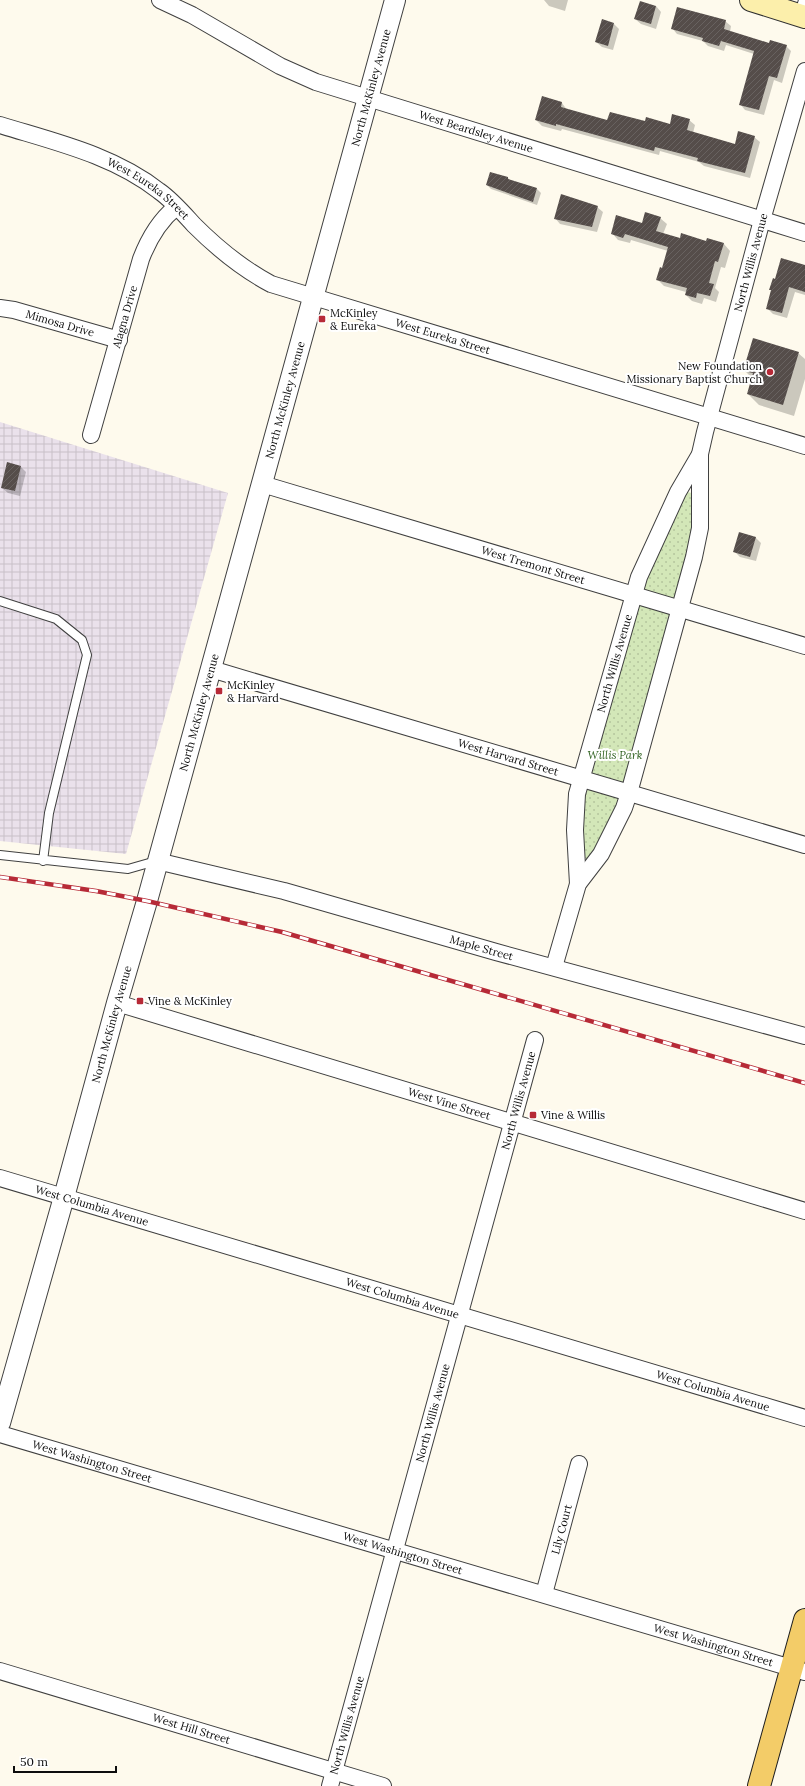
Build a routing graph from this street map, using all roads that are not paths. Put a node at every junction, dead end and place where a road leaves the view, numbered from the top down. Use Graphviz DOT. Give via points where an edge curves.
graph roads {
  1 [pos="160,0"];
  2 [pos="395,0"];
  3 [pos="751,0"];
  4 [pos="802,10"];
  5 [pos="805,71"];
  6 [pos="367,98"];
  7 [pos="0,124"];
  8 [pos="176,207"];
  9 [pos="762,220"];
  10 [pos="805,233"];
  11 [pos="314,297"];
  12 [pos="0,308"];
  13 [pos="119,340"];
  14 [pos="709,417"];
  15 [pos="91,435"];
  16 [pos="805,446"];
  17 [pos="700,454"];
  18 [pos="262,484"];
  19 [pos="634,594"];
  20 [pos="0,601"];
  21 [pos="680,608"];
  22 [pos="805,646"];
  23 [pos="211,669"];
  24 [pos="582,778"];
  25 [pos="629,793"];
  26 [pos="805,846"];
  27 [pos="0,855"];
  28 [pos="43,861"];
  29 [pos="157,861"];
  30 [pos="578,884"];
  31 [pos="554,968"];
  32 [pos="117,1003"];
  33 [pos="805,1036"];
  34 [pos="535,1040"];
  35 [pos="513,1122"];
  36 [pos="0,1178"];
  37 [pos="64,1197"];
  38 [pos="805,1211"];
  39 [pos="460,1315"];
  40 [pos="805,1418"];
  41 [pos="0,1423"];
  42 [pos="0,1434"];
  43 [pos="579,1464"];
  44 [pos="395,1550"];
  45 [pos="544,1594"];
  46 [pos="805,1620"];
  47 [pos="798,1670"];
  48 [pos="0,1672"];
  49 [pos="332,1779"];
  50 [pos="383,1786"];
  51 [pos="759,1786"];
  1 -- 6 [label="street, West Beardsley Avenue" via="192,15 280,66 316,82"];
  2 -- 6 [label="street, North McKinley Avenue"];
  3 -- 4 [label="main road"];
  5 -- 9 [label="street, North Willis Avenue"];
  6 -- 9 [label="street, West Beardsley Avenue"];
  6 -- 11 [label="street, North McKinley Avenue"];
  7 -- 8 [label="street, West Eureka Street" via="104,159 158,190"];
  8 -- 11 [label="street, West Eureka Street" via="206,237 251,274 271,284"];
  8 -- 13 [label="street, Alagna Drive" via="160,223 147,243"];
  9 -- 10 [label="street, West Beardsley Avenue"];
  9 -- 14 [label="street, North Willis Avenue"];
  11 -- 14 [label="street, West Eureka Street"];
  11 -- 18 [label="street, North McKinley Avenue"];
  12 -- 13 [label="street, Mimosa Drive"];
  13 -- 15 [label="street, Alagna Drive"];
  14 -- 16 [label="street, West Eureka Street"];
  14 -- 17 [label="street, North Willis Avenue"];
  17 -- 19 [label="street, North Willis Avenue" via="670,511 639,577"];
  17 -- 21 [label="street, North Willis Avenue" via="700,528"];
  18 -- 19 [label="street, West Tremont Street"];
  18 -- 23 [label="street, North McKinley Avenue"];
  19 -- 21 [label="street, West Tremont Street"];
  19 -- 24 [label="street, North Willis Avenue"];
  20 -- 28 [label="lane" via="56,619 82,640 87,655 49,813"];
  21 -- 22 [label="street, West Tremont Street"];
  21 -- 25 [label="street, North Willis Avenue"];
  23 -- 24 [label="street, West Harvard Street"];
  23 -- 29 [label="street, North McKinley Avenue"];
  24 -- 25 [label="street, West Harvard Street"];
  24 -- 30 [label="street, North Willis Avenue" via="575,812"];
  25 -- 26 [label="street, West Harvard Street"];
  25 -- 30 [label="street, North Willis Avenue" via="601,854"];
  27 -- 28 [label="lane"];
  28 -- 29 [label="lane" via="128,869"];
  29 -- 31 [label="street, Maple Street" via="284,891"];
  29 -- 32 [label="street, North McKinley Avenue"];
  30 -- 31 [label="street, North Willis Avenue"];
  31 -- 33 [label="street, Maple Street"];
  32 -- 35 [label="street, West Vine Street"];
  32 -- 37 [label="street, North McKinley Avenue"];
  34 -- 35 [label="street, North Willis Avenue"];
  35 -- 38 [label="street, West Vine Street"];
  35 -- 39 [label="street, North Willis Avenue"];
  36 -- 37 [label="street, West Columbia Avenue"];
  37 -- 39 [label="street, West Columbia Avenue"];
  37 -- 41 [label="street, North McKinley Avenue"];
  39 -- 40 [label="street, West Columbia Avenue"];
  39 -- 44 [label="street, North Willis Avenue"];
  42 -- 44 [label="street, West Washington Street"];
  43 -- 45 [label="street, Lily Court"];
  44 -- 45 [label="street, West Washington Street"];
  44 -- 49 [label="street, North Willis Avenue"];
  45 -- 47 [label="street, West Washington Street"];
  46 -- 47 [label="main road"];
  47 -- 51 [label="main road"];
  48 -- 49 [label="street, West Hill Street"];
  49 -- 50 [label="street, West Hill Street"];
}
